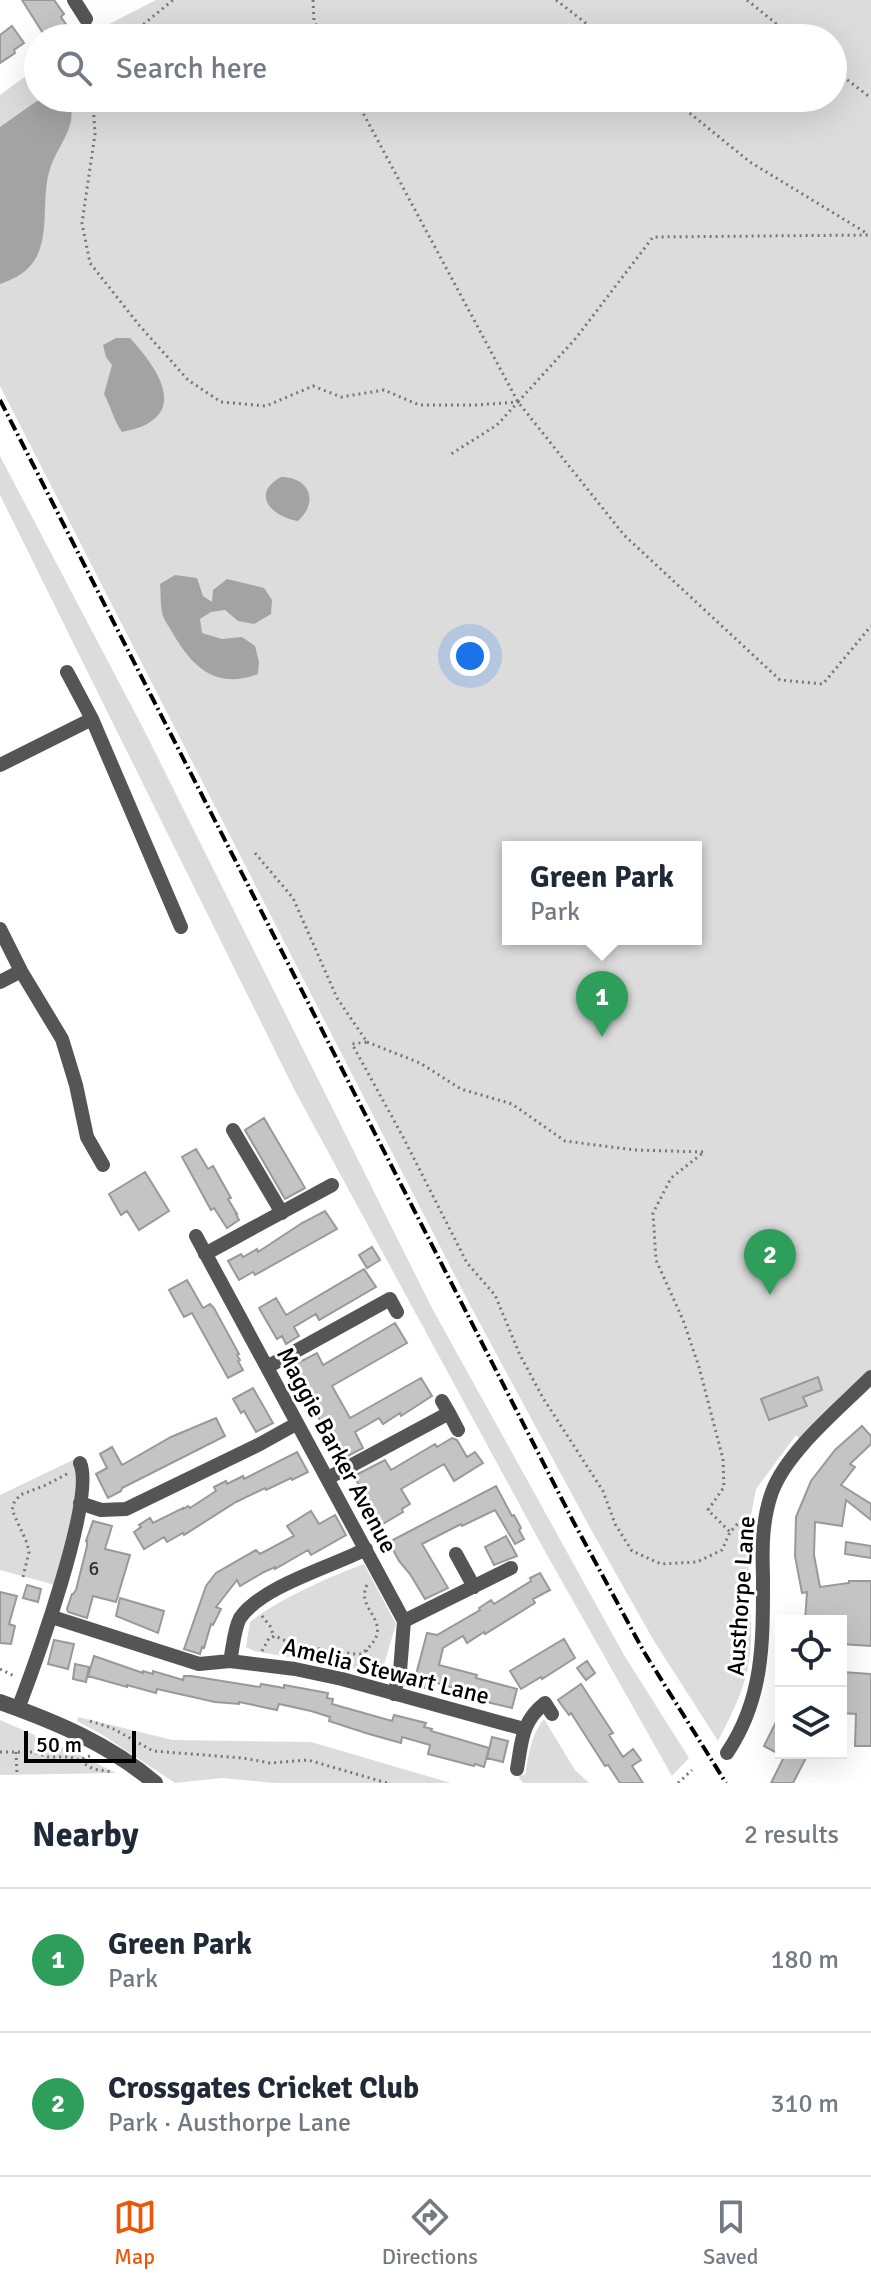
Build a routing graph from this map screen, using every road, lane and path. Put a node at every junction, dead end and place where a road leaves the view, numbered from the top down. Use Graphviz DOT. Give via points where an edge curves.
graph roads {
  1 [pos="74,0"];
  2 [pos="173,0"];
  3 [pos="313,0"];
  4 [pos="556,0"];
  5 [pos="747,0"];
  6 [pos="86,19"];
  7 [pos="144,24"];
  8 [pos="316,24"];
  9 [pos="587,24"];
  10 [pos="777,24"];
  11 [pos="847,80"];
  12 [pos="871,98"];
  13 [pos="94,112"];
  14 [pos="363,112"];
  15 [pos="688,112"];
  16 [pos="871,236"];
  17 [pos="518,402"];
  18 [pos="448,456"];
  19 [pos="871,626"];
  20 [pos="67,672"];
  21 [pos="92,719"];
  22 [pos="0,765"];
  23 [pos="255,853"];
  24 [pos="181,927"];
  25 [pos="0,929"];
  26 [pos="21,971"];
  27 [pos="0,982"];
  28 [pos="367,1042"];
  29 [pos="233,1130"];
  30 [pos="103,1165"];
  31 [pos="332,1185"];
  32 [pos="282,1213"];
  33 [pos="196,1236"];
  34 [pos="205,1254"];
  35 [pos="390,1299"];
  36 [pos="267,1367"];
  37 [pos="871,1377"];
  38 [pos="296,1424"];
  39 [pos="458,1430"];
  40 [pos="81,1466"];
  41 [pos="328,1478"];
  42 [pos="80,1503"];
  43 [pos="766,1521"];
  44 [pos="730,1532"];
  45 [pos="366,1549"];
  46 [pos="456,1554"];
  47 [pos="511,1568"];
  48 [pos="380,1575"];
  49 [pos="23,1577"];
  50 [pos="474,1587"];
  51 [pos="255,1603"];
  52 [pos="52,1617"];
  53 [pos="404,1621"];
  54 [pos="274,1637"];
  55 [pos="366,1650"];
  56 [pos="230,1661"];
  57 [pos="256,1663"];
  58 [pos="378,1673"];
  59 [pos="394,1694"];
  60 [pos="0,1702"];
  61 [pos="18,1709"];
  62 [pos="552,1714"];
  63 [pos="79,1718"];
  64 [pos="524,1729"];
  65 [pos="102,1746"];
  66 [pos="0,1752"];
  67 [pos="16,1752"];
  68 [pos="727,1753"];
  69 [pos="517,1769"];
  70 [pos="692,1770"];
  71 [pos="17,1775"];
  72 [pos="155,1783"];
  73 [pos="387,1783"];
  74 [pos="678,1783"];
  1 -- 6 [label="street"];
  2 -- 7 [label="path"];
  3 -- 8 [label="path"];
  4 -- 9 [label="path"];
  5 -- 10 [label="path"];
  11 -- 12 [label="path"];
  13 -- 17 [label="path" via="82,223 90,263 188,380 221,402 266,406 313,386 341,397 384,390 419,405"];
  14 -- 17 [label="path"];
  15 -- 16 [label="path" via="750,162"];
  16 -- 17 [label="path" via="653,237 576,338"];
  17 -- 18 [label="path" via="497,425"];
  17 -- 19 [label="path" via="624,535 780,680 823,684"];
  20 -- 21 [label="street"];
  21 -- 22 [label="street"];
  21 -- 24 [label="street"];
  23 -- 28 [label="path" via="293,898 337,998"];
  25 -- 26 [label="street"];
  26 -- 27 [label="street"];
  26 -- 30 [label="street" via="62,1039 87,1137"];
  28 -- 44 [label="path" via="352,1044 467,1263 495,1295 543,1398 603,1491 632,1551 661,1564 697,1562 722,1550"];
  28 -- 44 [label="path" via="420,1063 461,1089 512,1104 565,1141 704,1152 671,1178 653,1213 656,1260 699,1367 723,1459 724,1487 708,1510"];
  29 -- 32 [label="street"];
  31 -- 32 [label="street"];
  32 -- 34 [label="street"];
  33 -- 34 [label="street, Maggie Barker Avenue"];
  34 -- 36 [label="street, Maggie Barker Avenue"];
  35 -- 36 [label="street"];
  36 -- 38 [label="street, Maggie Barker Avenue"];
  37 -- 43 [label="street, Austhorpe Lane" via="791,1458 772,1492"];
  38 -- 41 [label="street, Maggie Barker Avenue"];
  38 -- 42 [label="street" via="126,1509 101,1510"];
  39 -- 41 [label="street" via="446,1407"];
  40 -- 42 [label="street"];
  40 -- 49 [label="path" via="20,1495 14,1503 29,1552"];
  41 -- 45 [label="street, Maggie Barker Avenue"];
  42 -- 52 [label="street"];
  43 -- 44 [label="path" via="743,1518"];
  43 -- 68 [label="street, Austhorpe Lane" via="759,1678 749,1713"];
  45 -- 48 [label="street, Maggie Barker Avenue"];
  45 -- 51 [label="street"];
  46 -- 50 [label="street"];
  47 -- 50 [label="street"];
  48 -- 53 [label="street, Maggie Barker Avenue"];
  48 -- 55 [label="path" via="364,1589 378,1624 375,1642"];
  50 -- 53 [label="street"];
  51 -- 54 [label="path"];
  51 -- 56 [label="street" via="239,1620"];
  52 -- 56 [label="street, Amelia Stewart Lane" via="199,1664"];
  52 -- 61 [label="street"];
  53 -- 59 [label="street"];
  54 -- 55 [label="path" via="297,1646 355,1654"];
  54 -- 57 [label="path" via="267,1640"];
  55 -- 58 [label="path"];
  56 -- 57 [label="street, Amelia Stewart Lane"];
  57 -- 59 [label="street, Amelia Stewart Lane"];
  59 -- 64 [label="street, Amelia Stewart Lane"];
  60 -- 61 [label="street"];
  61 -- 65 [label="street"];
  62 -- 64 [label="street" via="545,1703"];
  63 -- 73 [label="path" via="112,1728 153,1751 270,1763 308,1760"];
  64 -- 69 [label="street"];
  65 -- 67 [label="path" via="79,1760"];
  65 -- 72 [label="street"];
  66 -- 67 [label="path"];
  67 -- 71 [label="path"];
  70 -- 74 [label="path"];
}
